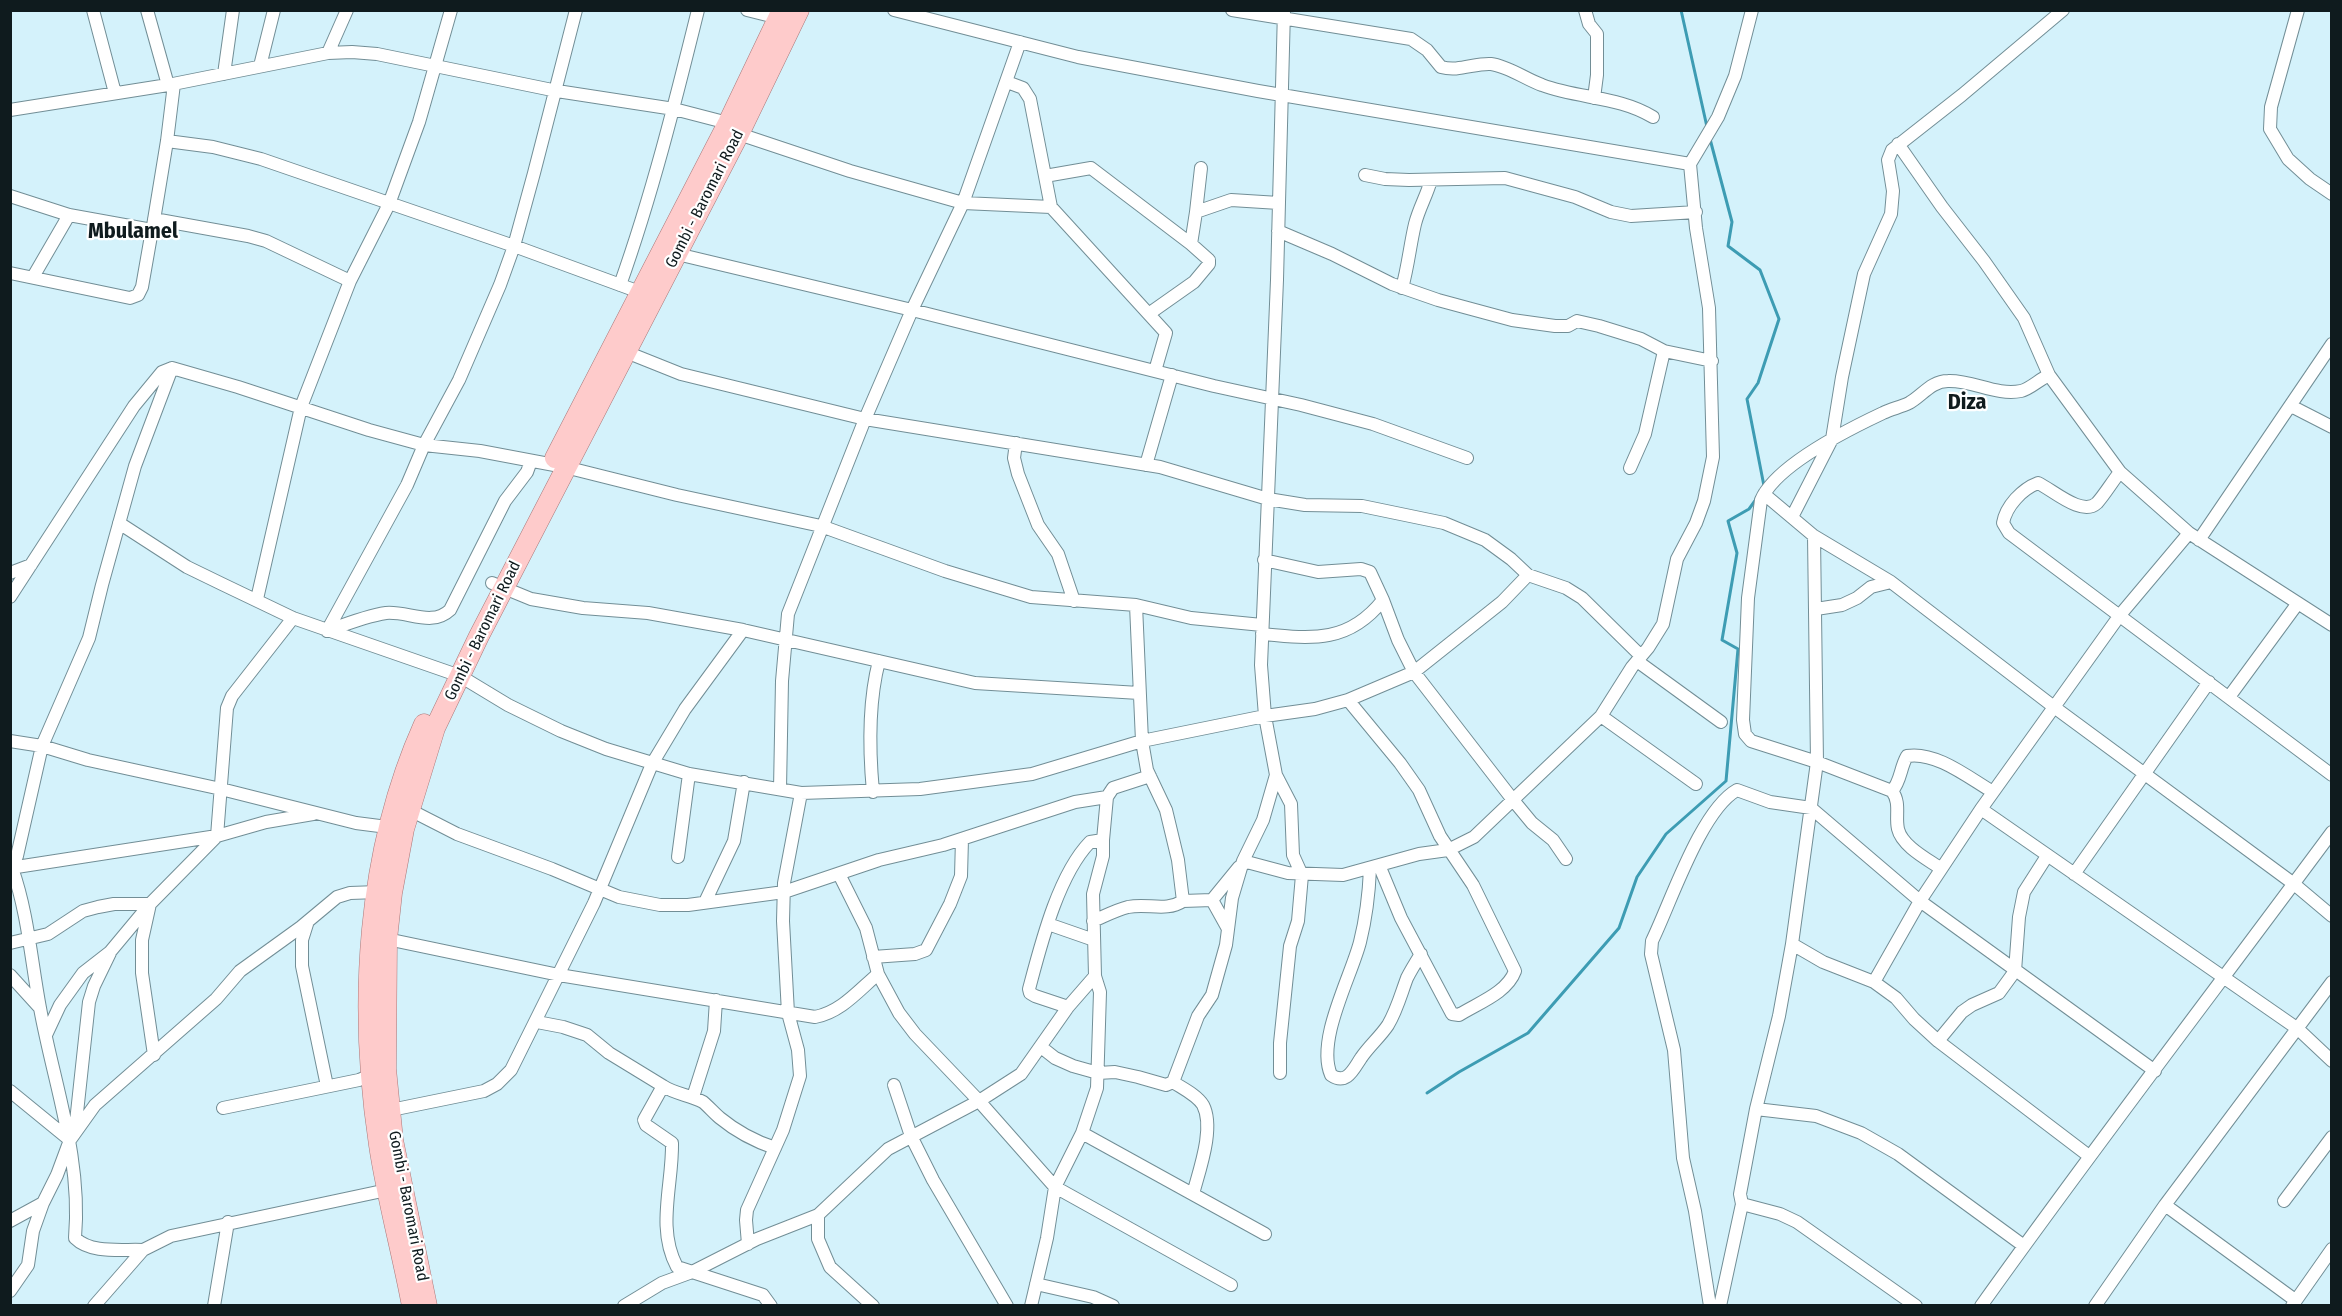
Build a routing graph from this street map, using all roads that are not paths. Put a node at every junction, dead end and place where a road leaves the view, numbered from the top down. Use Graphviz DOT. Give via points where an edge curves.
graph roads {
  1 [pos="93,10"];
  2 [pos="147,10"];
  3 [pos="233,10"];
  4 [pos="274,10"];
  5 [pos="347,10"];
  6 [pos="452,10"];
  7 [pos="576,10"];
  8 [pos="698,10"];
  9 [pos="747,10"];
  10 [pos="799,10"];
  11 [pos="894,10"];
  12 [pos="1232,10"];
  13 [pos="1585,10"];
  14 [pos="1752,10"];
  15 [pos="2063,10"];
  16 [pos="2298,10"];
  17 [pos="780,14"];
  18 [pos="1284,15"];
  19 [pos="1020,42"];
  20 [pos="328,53"];
  21 [pos="260,66"];
  22 [pos="434,67"];
  23 [pos="224,74"];
  24 [pos="1007,81"];
  25 [pos="171,85"];
  26 [pos="557,91"];
  27 [pos="115,93"];
  28 [pos="1282,94"];
  29 [pos="1594,98"];
  30 [pos="674,108"];
  31 [pos="10,110"];
  32 [pos="1653,117"];
  33 [pos="733,128"];
  34 [pos="168,141"];
  35 [pos="1898,144"];
  36 [pos="1690,164"];
  37 [pos="1201,168"];
  38 [pos="1365,175"];
  39 [pos="1045,176"];
  40 [pos="1431,180"];
  41 [pos="2331,194"];
  42 [pos="10,196"];
  43 [pos="1279,202"];
  44 [pos="963,203"];
  45 [pos="389,204"];
  46 [pos="1051,207"];
  47 [pos="1196,212"];
  48 [pos="1696,212"];
  49 [pos="69,215"];
  50 [pos="153,225"];
  51 [pos="1278,231"];
  52 [pos="1191,244"];
  53 [pos="514,246"];
  54 [pos="677,254"];
  55 [pos="10,273"];
  56 [pos="33,277"];
  57 [pos="350,281"];
  58 [pos="620,285"];
  59 [pos="1402,288"];
  60 [pos="647,295"];
  61 [pos="912,310"];
  62 [pos="1150,313"];
  63 [pos="2331,344"];
  64 [pos="1664,351"];
  65 [pos="626,352"];
  66 [pos="1712,361"];
  67 [pos="172,368"];
  68 [pos="1155,371"];
  69 [pos="1172,375"];
  70 [pos="2049,375"];
  71 [pos="1271,399"];
  72 [pos="2291,406"];
  73 [pos="300,407"];
  74 [pos="865,419"];
  75 [pos="2331,427"];
  76 [pos="1832,439"];
  77 [pos="1016,443"];
  78 [pos="424,445"];
  79 [pos="1467,458"];
  80 [pos="531,461"];
  81 [pos="1146,465"];
  82 [pos="558,466"];
  83 [pos="1630,468"];
  84 [pos="2120,472"];
  85 [pos="1764,494"];
  86 [pos="1268,499"];
  87 [pos="1792,518"];
  88 [pos="119,523"];
  89 [pos="821,526"];
  90 [pos="1814,536"];
  91 [pos="2194,536"];
  92 [pos="1264,560"];
  93 [pos="31,565"];
  94 [pos="10,573"];
  95 [pos="1528,575"];
  96 [pos="1891,582"];
  97 [pos="497,586"];
  98 [pos="10,597"];
  99 [pos="256,598"];
  100 [pos="1383,600"];
  101 [pos="1074,601"];
  102 [pos="2298,603"];
  103 [pos="1136,605"];
  104 [pos="1816,609"];
  105 [pos="2120,615"];
  106 [pos="293,618"];
  107 [pos="2331,625"];
  108 [pos="743,630"];
  109 [pos="1262,630"];
  110 [pos="327,631"];
  111 [pos="785,640"];
  112 [pos="1639,658"];
  113 [pos="879,661"];
  114 [pos="1414,672"];
  115 [pos="453,675"];
  116 [pos="2209,682"];
  117 [pos="1139,693"];
  118 [pos="2229,697"];
  119 [pos="1348,700"];
  120 [pos="2054,707"];
  121 [pos="1265,716"];
  122 [pos="1601,716"];
  123 [pos="1721,722"];
  124 [pos="10,741"];
  125 [pos="1142,741"];
  126 [pos="42,746"];
  127 [pos="1817,762"];
  128 [pos="652,764"];
  129 [pos="2144,773"];
  130 [pos="689,774"];
  131 [pos="1276,775"];
  132 [pos="2331,775"];
  133 [pos="1150,776"];
  134 [pos="744,782"];
  135 [pos="1696,784"];
  136 [pos="221,789"];
  137 [pos="780,789"];
  138 [pos="1892,791"];
  139 [pos="873,792"];
  140 [pos="1993,792"];
  141 [pos="801,794"];
  142 [pos="1107,797"];
  143 [pos="1513,800"];
  144 [pos="1811,808"];
  145 [pos="1981,809"];
  146 [pos="316,813"];
  147 [pos="401,822"];
  148 [pos="2331,832"];
  149 [pos="217,836"];
  150 [pos="962,839"];
  151 [pos="1103,840"];
  152 [pos="1448,850"];
  153 [pos="2047,856"];
  154 [pos="678,857"];
  155 [pos="1566,859"];
  156 [pos="1243,861"];
  157 [pos="1375,867"];
  158 [pos="11,868"];
  159 [pos="1940,868"];
  160 [pos="839,874"];
  161 [pos="2074,874"];
  162 [pos="1302,875"];
  163 [pos="2294,884"];
  164 [pos="599,888"];
  165 [pos="378,892"];
  166 [pos="784,892"];
  167 [pos="1212,900"];
  168 [pos="1183,901"];
  169 [pos="1920,901"];
  170 [pos="705,902"];
  171 [pos="150,904"];
  172 [pos="2331,916"];
  173 [pos="308,921"];
  174 [pos="1093,921"];
  175 [pos="1048,924"];
  176 [pos="1227,927"];
  177 [pos="30,938"];
  178 [pos="387,939"];
  179 [pos="1095,940"];
  180 [pos="10,943"];
  181 [pos="1792,944"];
  182 [pos="110,952"];
  183 [pos="1421,954"];
  184 [pos="873,957"];
  185 [pos="2015,971"];
  186 [pos="878,974"];
  187 [pos="10,975"];
  188 [pos="559,975"];
  189 [pos="1095,976"];
  190 [pos="2224,978"];
  191 [pos="1874,982"];
  192 [pos="2331,982"];
  193 [pos="716,1000"];
  194 [pos="1068,1007"];
  195 [pos="40,1008"];
  196 [pos="788,1011"];
  197 [pos="537,1022"];
  198 [pos="2298,1029"];
  199 [pos="46,1035"];
  200 [pos="1938,1041"];
  201 [pos="1041,1047"];
  202 [pos="154,1055"];
  203 [pos="2331,1061"];
  204 [pos="2155,1071"];
  205 [pos="1098,1073"];
  206 [pos="1280,1073"];
  207 [pos="371,1075"];
  208 [pos="1173,1082"];
  209 [pos="894,1085"];
  210 [pos="327,1086"];
  211 [pos="663,1086"];
  212 [pos="10,1091"];
  213 [pos="693,1097"];
  214 [pos="979,1101"];
  215 [pos="223,1108"];
  216 [pos="1756,1109"];
  217 [pos="391,1110"];
  218 [pos="1082,1133"];
  219 [pos="73,1135"];
  220 [pos="911,1136"];
  221 [pos="2331,1137"];
  222 [pos="775,1148"];
  223 [pos="2089,1156"];
  224 [pos="1055,1187"];
  225 [pos="387,1190"];
  226 [pos="1193,1194"];
  227 [pos="2284,1201"];
  228 [pos="43,1203"];
  229 [pos="1742,1204"];
  230 [pos="2165,1205"];
  231 [pos="818,1215"];
  232 [pos="10,1221"];
  233 [pos="228,1222"];
  234 [pos="1265,1234"];
  235 [pos="748,1244"];
  236 [pos="2024,1245"];
  237 [pos="2331,1249"];
  238 [pos="143,1250"];
  239 [pos="692,1272"];
  240 [pos="1036,1284"];
  241 [pos="1231,1285"];
  242 [pos="10,1292"];
  243 [pos="2294,1303"];
  244 [pos="94,1305"];
  245 [pos="214,1305"];
  246 [pos="412,1305"];
  247 [pos="427,1305"];
  248 [pos="624,1305"];
  249 [pos="771,1305"];
  250 [pos="873,1305"];
  251 [pos="1007,1305"];
  252 [pos="1031,1305"];
  253 [pos="1113,1305"];
  254 [pos="1710,1305"];
  255 [pos="1720,1305"];
  256 [pos="1916,1305"];
  257 [pos="1981,1305"];
  258 [pos="2097,1305"];
  1 -- 27 [label="street"];
  2 -- 25 [label="street"];
  3 -- 23 [label="street"];
  4 -- 21 [label="street"];
  5 -- 20 [label="street"];
  6 -- 22 [label="street"];
  7 -- 26 [label="street"];
  8 -- 30 [label="street"];
  9 -- 17 [label="street"];
  10 -- 33 [label="main road, Gombi - Baromari Road"];
  11 -- 19 [label="street"];
  12 -- 18 [label="street"];
  13 -- 29 [label="street" via="1589,24 1598,34"];
  14 -- 36 [label="street" via="1735,76 1718,117"];
  15 -- 35 [label="street"];
  16 -- 41 [label="street" via="2271,107 2270,129 2288,159"];
  17 -- 33 [label="main road, Gombi - Baromari Road"];
  18 -- 28 [label="street"];
  18 -- 29 [label="street" via="1411,39 1441,67 1497,65 1544,86"];
  19 -- 24 [label="street"];
  19 -- 28 [label="street" via="1078,57"];
  20 -- 21 [label="street"];
  20 -- 22 [label="street" via="377,54"];
  21 -- 23 [label="street"];
  22 -- 26 [label="street"];
  22 -- 45 [label="street"];
  23 -- 25 [label="street"];
  24 -- 39 [label="street" via="1028,93"];
  24 -- 44 [label="street"];
  25 -- 27 [label="street"];
  25 -- 34 [label="street"];
  26 -- 30 [label="street"];
  26 -- 53 [label="street"];
  27 -- 31 [label="street"];
  28 -- 36 [label="street"];
  28 -- 43 [label="street"];
  29 -- 32 [label="street" via="1627,104"];
  30 -- 33 [label="street"];
  30 -- 58 [label="street" via="644,219"];
  33 -- 44 [label="street" via="850,171"];
  33 -- 54 [label="main road, Gombi - Baromari Road"];
  33 -- 60 [label="main road, Gombi - Baromari Road"];
  34 -- 45 [label="street" via="261,159"];
  34 -- 50 [label="street"];
  35 -- 70 [label="street" via="2024,318"];
  35 -- 76 [label="street" via="1888,160 1893,191 1891,214 1864,274"];
  36 -- 48 [label="street"];
  37 -- 47 [label="street"];
  38 -- 40 [label="street"];
  39 -- 46 [label="street"];
  39 -- 52 [label="street" via="1091,168"];
  40 -- 48 [label="street" via="1505,178 1631,216"];
  40 -- 59 [label="street" via="1416,219"];
  42 -- 49 [label="street"];
  43 -- 47 [label="street" via="1231,200"];
  43 -- 51 [label="street"];
  44 -- 46 [label="street"];
  44 -- 61 [label="street"];
  45 -- 53 [label="street"];
  45 -- 57 [label="street"];
  46 -- 62 [label="street"];
  47 -- 52 [label="street"];
  48 -- 66 [label="street"];
  49 -- 50 [label="street"];
  49 -- 56 [label="street"];
  50 -- 56 [label="street" via="138,295 130,298"];
  50 -- 57 [label="street" via="266,241"];
  51 -- 59 [label="street"];
  51 -- 71 [label="street"];
  52 -- 62 [label="street" via="1209,264 1194,282"];
  53 -- 58 [label="street"];
  53 -- 78 [label="street" via="459,380"];
  54 -- 60 [label="main road, Gombi - Baromari Road"];
  54 -- 61 [label="street"];
  55 -- 56 [label="street"];
  57 -- 73 [label="street"];
  58 -- 60 [label="street"];
  59 -- 64 [label="street" via="1512,320 1555,326 1577,321 1599,326"];
  60 -- 65 [label="main road, Gombi - Baromari Road"];
  60 -- 82 [label="main road, Gombi - Baromari Road"];
  61 -- 68 [label="street"];
  61 -- 74 [label="street"];
  62 -- 68 [label="street" via="1166,333"];
  63 -- 72 [label="street"];
  64 -- 66 [label="street"];
  64 -- 83 [label="street" via="1645,434"];
  65 -- 74 [label="street" via="681,374"];
  65 -- 82 [label="main road, Gombi - Baromari Road"];
  66 -- 112 [label="street" via="1713,457 1704,501 1677,559 1660,631"];
  67 -- 73 [label="street"];
  67 -- 88 [label="street" via="135,466"];
  67 -- 93 [label="street" via="162,372 134,406"];
  68 -- 69 [label="street"];
  69 -- 71 [label="street"];
  69 -- 81 [label="street"];
  70 -- 76 [label="street" via="2023,390 1948,381 1936,384 1910,403"];
  70 -- 84 [label="street"];
  71 -- 79 [label="street" via="1373,424"];
  71 -- 86 [label="street"];
  72 -- 75 [label="street"];
  72 -- 91 [label="street"];
  73 -- 78 [label="street"];
  73 -- 99 [label="street"];
  74 -- 77 [label="street"];
  74 -- 89 [label="street"];
  76 -- 85 [label="street" via="1788,469"];
  76 -- 87 [label="street"];
  77 -- 81 [label="street"];
  77 -- 101 [label="street" via="1018,474 1038,525 1058,554"];
  78 -- 80 [label="street"];
  78 -- 110 [label="street"];
  80 -- 82 [label="street"];
  80 -- 110 [label="street" via="505,501 450,610 442,617 388,613"];
  81 -- 86 [label="street"];
  82 -- 89 [label="street"];
  82 -- 97 [label="main road, Gombi - Baromari Road"];
  84 -- 91 [label="street"];
  84 -- 105 [label="street" via="2096,504 2087,508 2074,505 2038,483 2027,487 2004,514 2002,523 2009,533"];
  85 -- 87 [label="street"];
  85 -- 127 [label="street" via="1748,598 1745,734 1751,741"];
  86 -- 92 [label="street"];
  86 -- 95 [label="street" via="1305,505 1362,506 1444,523 1485,540"];
  87 -- 90 [label="street"];
  88 -- 99 [label="street" via="187,567"];
  88 -- 126 [label="street" via="89,638"];
  89 -- 101 [label="street" via="996,588"];
  89 -- 111 [label="street" via="788,614"];
  90 -- 96 [label="street"];
  90 -- 104 [label="street"];
  91 -- 102 [label="street"];
  91 -- 105 [label="street"];
  92 -- 100 [label="street" via="1318,572 1370,572"];
  92 -- 109 [label="street"];
  93 -- 94 [label="street"];
  93 -- 98 [label="street"];
  95 -- 112 [label="street" via="1582,598"];
  95 -- 114 [label="street" via="1502,602"];
  96 -- 104 [label="street" via="1871,588 1842,605"];
  96 -- 120 [label="street"];
  97 -- 108 [label="street" via="531,599 648,613"];
  97 -- 115 [label="main road, Gombi - Baromari Road"];
  99 -- 106 [label="street"];
  100 -- 109 [label="street" via="1352,628 1337,634 1318,638"];
  100 -- 114 [label="street"];
  101 -- 103 [label="street"];
  102 -- 107 [label="street"];
  102 -- 118 [label="street"];
  103 -- 109 [label="street"];
  103 -- 117 [label="street"];
  104 -- 127 [label="street"];
  105 -- 116 [label="street"];
  105 -- 120 [label="street"];
  106 -- 110 [label="street"];
  106 -- 136 [label="street" via="232,696 227,708"];
  108 -- 111 [label="street"];
  108 -- 128 [label="street" via="685,709"];
  109 -- 121 [label="street"];
  110 -- 115 [label="street"];
  111 -- 113 [label="street"];
  111 -- 137 [label="street"];
  112 -- 122 [label="street"];
  112 -- 123 [label="street"];
  113 -- 117 [label="street" via="975,683"];
  113 -- 139 [label="street" via="870,739"];
  114 -- 119 [label="street"];
  114 -- 143 [label="street"];
  115 -- 128 [label="street" via="561,731"];
  115 -- 147 [label="main road, Gombi - Baromari Road"];
  116 -- 118 [label="street"];
  116 -- 129 [label="street"];
  117 -- 125 [label="street"];
  118 -- 132 [label="street"];
  119 -- 121 [label="street"];
  119 -- 152 [label="street" via="1419,790"];
  120 -- 129 [label="street"];
  120 -- 140 [label="street"];
  121 -- 125 [label="street"];
  121 -- 131 [label="street"];
  122 -- 135 [label="street"];
  122 -- 143 [label="street"];
  124 -- 126 [label="street"];
  125 -- 133 [label="street"];
  125 -- 139 [label="street" via="1032,774"];
  126 -- 136 [label="street"];
  126 -- 158 [label="street"];
  127 -- 138 [label="street"];
  127 -- 144 [label="street"];
  128 -- 130 [label="street"];
  128 -- 164 [label="street"];
  129 -- 161 [label="street"];
  129 -- 163 [label="street"];
  130 -- 134 [label="street"];
  130 -- 154 [label="street"];
  131 -- 156 [label="street" via="1263,820"];
  131 -- 162 [label="street" via="1291,804 1293,855"];
  133 -- 142 [label="street" via="1113,788"];
  133 -- 168 [label="street" via="1166,810"];
  134 -- 137 [label="street"];
  134 -- 170 [label="street" via="734,841"];
  136 -- 146 [label="street"];
  136 -- 149 [label="street"];
  137 -- 141 [label="street"];
  138 -- 140 [label="street" via="1900,780 1904,761 1913,755 1938,761"];
  138 -- 159 [label="street" via="1897,798 1901,835"];
  139 -- 141 [label="street"];
  140 -- 145 [label="street"];
  141 -- 166 [label="street"];
  142 -- 150 [label="street" via="1075,802"];
  142 -- 151 [label="street"];
  143 -- 152 [label="street" via="1474,837"];
  143 -- 155 [label="street" via="1553,840"];
  144 -- 169 [label="street"];
  144 -- 181 [label="street"];
  144 -- 254 [label="street" via="1770,802 1737,790 1728,795 1705,826 1652,941 1653,968 1674,1050 1683,1158"];
  145 -- 153 [label="street"];
  145 -- 159 [label="street"];
  146 -- 147 [label="street" via="356,823"];
  146 -- 149 [label="street"];
  147 -- 164 [label="street" via="457,834"];
  147 -- 165 [label="main road, Gombi - Baromari Road"];
  147 -- 178 [label="main road, Gombi - Baromari Road"];
  148 -- 163 [label="street"];
  149 -- 158 [label="street"];
  149 -- 171 [label="street"];
  150 -- 160 [label="street"];
  150 -- 184 [label="street" via="959,882 926,950"];
  151 -- 174 [label="street" via="1093,894"];
  151 -- 175 [label="street" via="1090,842 1079,856"];
  152 -- 157 [label="street"];
  152 -- 183 [label="street" via="1473,885 1515,971 1506,986 1459,1015 1452,1014"];
  153 -- 161 [label="street"];
  153 -- 185 [label="street" via="2020,905"];
  156 -- 162 [label="street"];
  156 -- 167 [label="street"];
  156 -- 176 [label="street"];
  157 -- 162 [label="street" via="1343,875"];
  157 -- 183 [label="street"];
  157 -- 183 [label="street" via="1361,939 1329,1042 1331,1076 1344,1079 1351,1075 1387,1026"];
  158 -- 177 [label="street"];
  159 -- 169 [label="street"];
  160 -- 166 [label="street"];
  160 -- 184 [label="street" via="866,928"];
  161 -- 190 [label="street"];
  162 -- 206 [label="street" via="1298,921 1290,946"];
  163 -- 172 [label="street"];
  163 -- 190 [label="street"];
  164 -- 170 [label="street" via="635,902"];
  164 -- 188 [label="street"];
  165 -- 173 [label="street" via="337,897"];
  165 -- 207 [label="main road, Gombi - Baromari Road" via="369,1005"];
  166 -- 170 [label="street"];
  166 -- 196 [label="street"];
  167 -- 168 [label="street"];
  167 -- 176 [label="street"];
  168 -- 174 [label="street" via="1168,907 1130,907"];
  169 -- 185 [label="street"];
  169 -- 191 [label="street"];
  171 -- 177 [label="street" via="114,904 82,911 48,934"];
  171 -- 182 [label="street"];
  171 -- 202 [label="street" via="142,940 142,973"];
  173 -- 202 [label="street" via="240,971 216,999"];
  173 -- 210 [label="street" via="302,940 302,966"];
  174 -- 179 [label="street"];
  175 -- 179 [label="street"];
  175 -- 194 [label="street" via="1029,989 1030,993"];
  176 -- 208 [label="street" via="1212,995 1198,1016"];
  177 -- 180 [label="street"];
  177 -- 195 [label="street"];
  178 -- 188 [label="street"];
  178 -- 217 [label="main road, Gombi - Baromari Road" via="386,1038"];
  179 -- 189 [label="street"];
  181 -- 191 [label="street" via="1823,962"];
  181 -- 216 [label="street"];
  182 -- 199 [label="street" via="84,973 60,1005"];
  182 -- 219 [label="street" via="89,1002"];
  184 -- 186 [label="street"];
  185 -- 200 [label="street" via="1999,993 1962,1012"];
  185 -- 204 [label="street"];
  186 -- 196 [label="street" via="828,1015 815,1017"];
  186 -- 214 [label="street" via="915,1034"];
  187 -- 195 [label="street"];
  188 -- 193 [label="street"];
  188 -- 197 [label="street"];
  189 -- 194 [label="street"];
  189 -- 205 [label="street" via="1100,992"];
  190 -- 198 [label="street"];
  190 -- 204 [label="street"];
  191 -- 200 [label="street" via="1896,998"];
  192 -- 198 [label="street"];
  193 -- 196 [label="street"];
  193 -- 213 [label="street" via="714,1030"];
  194 -- 201 [label="street"];
  195 -- 199 [label="street"];
  196 -- 222 [label="street" via="800,1076"];
  197 -- 211 [label="street" via="587,1035"];
  197 -- 217 [label="street" via="511,1070 497,1084 484,1091"];
  198 -- 203 [label="street"];
  198 -- 230 [label="street"];
  199 -- 219 [label="street"];
  200 -- 223 [label="street"];
  201 -- 205 [label="street" via="1055,1058"];
  201 -- 214 [label="street" via="1021,1074"];
  202 -- 219 [label="street" via="95,1105"];
  204 -- 223 [label="street"];
  205 -- 208 [label="street" via="1114,1072 1166,1085"];
  205 -- 218 [label="street" via="1094,1102"];
  207 -- 210 [label="street"];
  207 -- 225 [label="main road, Gombi - Baromari Road"];
  208 -- 226 [label="street" via="1203,1106 1206,1146"];
  209 -- 220 [label="street"];
  210 -- 215 [label="street"];
  211 -- 213 [label="street"];
  211 -- 239 [label="street" via="644,1120 672,1143 667,1189 670,1255 677,1267"];
  212 -- 219 [label="street"];
  213 -- 222 [label="street" via="754,1141"];
  214 -- 220 [label="street"];
  214 -- 224 [label="street"];
  216 -- 229 [label="street" via="1740,1194"];
  216 -- 236 [label="street" via="1816,1116 1861,1133 1898,1154"];
  217 -- 247 [label="main road, Gombi - Baromari Road" via="393,1140"];
  218 -- 224 [label="street"];
  218 -- 226 [label="street"];
  219 -- 228 [label="street"];
  219 -- 238 [label="street" via="78,1210 75,1238 90,1248"];
  220 -- 231 [label="street" via="888,1149"];
  220 -- 251 [label="street"];
  221 -- 227 [label="street"];
  222 -- 235 [label="street" via="747,1210"];
  223 -- 236 [label="street"];
  224 -- 240 [label="street"];
  224 -- 241 [label="street"];
  225 -- 233 [label="street"];
  225 -- 246 [label="main road, Gombi - Baromari Road"];
  226 -- 234 [label="street"];
  228 -- 232 [label="street"];
  228 -- 242 [label="street" via="33,1231 28,1265"];
  229 -- 255 [label="street"];
  229 -- 256 [label="street" via="1797,1222"];
  230 -- 243 [label="street"];
  230 -- 258 [label="street"];
  231 -- 235 [label="street"];
  231 -- 250 [label="street" via="818,1239 830,1268"];
  233 -- 238 [label="street" via="171,1236"];
  233 -- 245 [label="street"];
  235 -- 239 [label="street"];
  236 -- 257 [label="street"];
  237 -- 243 [label="street"];
  238 -- 244 [label="street"];
  239 -- 248 [label="street" via="662,1283"];
  239 -- 249 [label="street" via="763,1295"];
  240 -- 252 [label="street"];
  240 -- 253 [label="street"];
}
